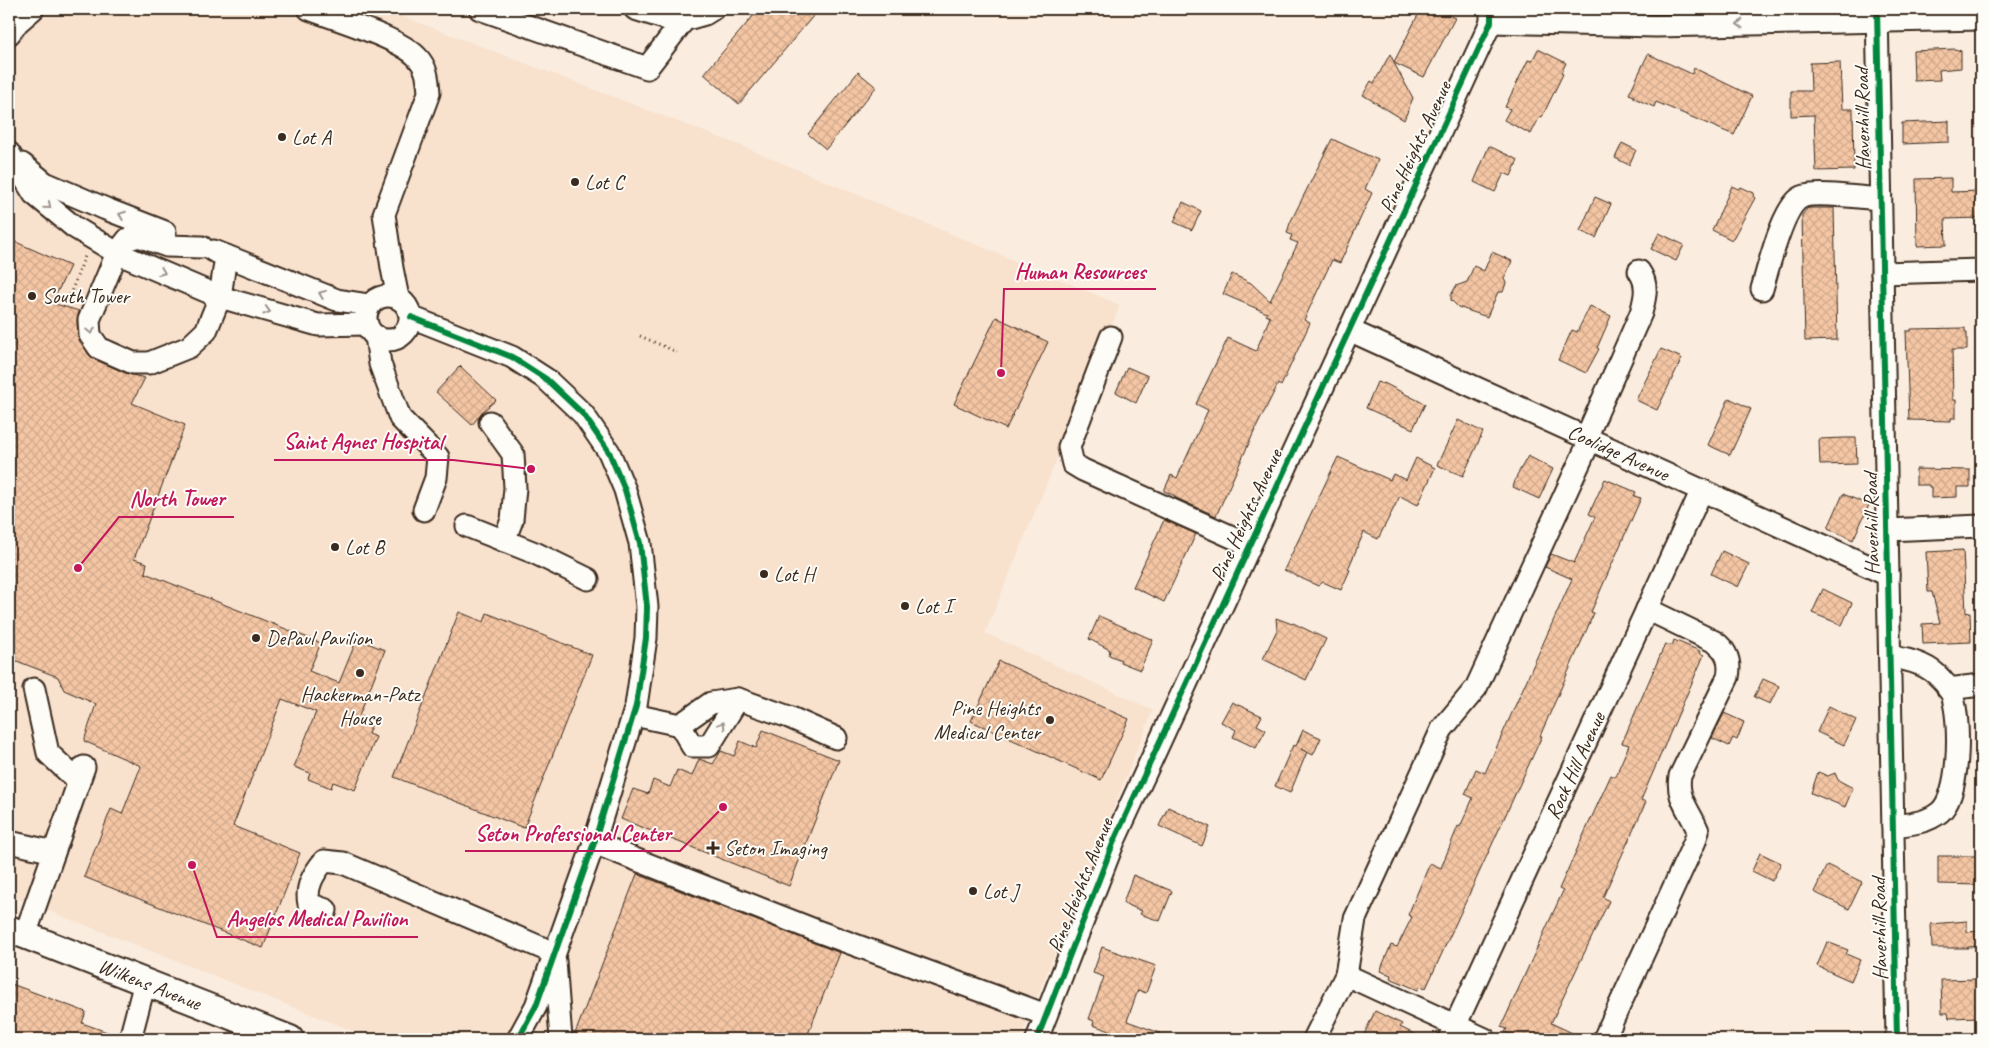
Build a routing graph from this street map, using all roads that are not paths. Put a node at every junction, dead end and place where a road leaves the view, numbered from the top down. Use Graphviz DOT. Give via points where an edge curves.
graph roads {
  1 [pos="33,9"];
  2 [pos="308,9"];
  3 [pos="480,9"];
  4 [pos="635,9"];
  5 [pos="713,9"];
  6 [pos="1491,15"];
  7 [pos="1876,15"];
  8 [pos="1981,19"];
  9 [pos="684,20"];
  10 [pos="9,34"];
  11 [pos="9,153"];
  12 [pos="1880,199"];
  13 [pos="202,246"];
  14 [pos="117,253"];
  15 [pos="226,256"];
  16 [pos="1981,270"];
  17 [pos="1639,271"];
  18 [pos="1882,273"];
  19 [pos="1762,289"];
  20 [pos="220,297"];
  21 [pos="398,298"];
  22 [pos="410,317"];
  23 [pos="370,322"];
  24 [pos="1349,330"];
  25 [pos="1111,338"];
  26 [pos="490,422"];
  27 [pos="1588,439"];
  28 [pos="1702,490"];
  29 [pos="424,510"];
  30 [pos="467,526"];
  31 [pos="1981,526"];
  32 [pos="1887,530"];
  33 [pos="504,541"];
  34 [pos="1250,544"];
  35 [pos="1888,575"];
  36 [pos="588,579"];
  37 [pos="1647,609"];
  38 [pos="1890,656"];
  39 [pos="1981,685"];
  40 [pos="34,689"];
  41 [pos="1948,689"];
  42 [pos="738,699"];
  43 [pos="634,715"];
  44 [pos="680,725"];
  45 [pos="836,738"];
  46 [pos="1893,826"];
  47 [pos="9,842"];
  48 [pos="594,843"];
  49 [pos="54,852"];
  50 [pos="326,910"];
  51 [pos="17,932"];
  52 [pos="554,953"];
  53 [pos="1346,975"];
  54 [pos="145,982"];
  55 [pos="1046,1015"];
  56 [pos="1452,1032"];
  57 [pos="130,1039"];
  58 [pos="290,1039"];
  59 [pos="518,1039"];
  60 [pos="561,1039"];
  61 [pos="1037,1039"];
  62 [pos="1314,1039"];
  63 [pos="1484,1039"];
  64 [pos="1604,1039"];
  65 [pos="1898,1039"];
  1 -- 10 [label="street"];
  2 -- 21 [label="street" via="394,42 417,57 427,73 429,93 384,214"];
  3 -- 9 [label="street" via="647,68"];
  4 -- 9 [label="street" via="667,19"];
  5 -- 9 [label="street"];
  7 -- 6 [label="street, one-way" via="1656,26"];
  6 -- 24 [label="street, Pine Heights Avenue"];
  7 -- 8 [label="street"];
  7 -- 12 [label="street, Haverhill Road"];
  13 -- 11 [label="street, one-way" via="45,182"];
  11 -- 14 [label="street, one-way" via="34,194 74,227"];
  12 -- 18 [label="street, Haverhill Road"];
  12 -- 19 [label="street" via="1801,197 1782,225"];
  13 -- 14 [label="street" via="168,246 139,236 128,239"];
  13 -- 15 [label="street"];
  14 -- 20 [label="street, one-way"];
  14 -- 20 [label="street, one-way" via="89,320 90,335 99,348 114,356 133,363 149,363 189,347 206,331"];
  15 -- 20 [label="street"];
  23 -- 15 [label="street, one-way" via="337,300"];
  16 -- 18 [label="street"];
  17 -- 27 [label="street" via="1645,281 1641,313"];
  18 -- 32 [label="street, Haverhill Road"];
  20 -- 23 [label="street, one-way" via="318,326"];
  21 -- 22 [label="street" via="405,303"];
  21 -- 23 [label="street" via="389,295 374,300"];
  22 -- 23 [label="street" via="406,331 394,340 386,340"];
  22 -- 43 [label="street" via="512,357 546,379 583,414 608,452 625,490 640,543 647,606 646,638"];
  23 -- 29 [label="street" via="380,364 400,418 438,458 436,478"];
  24 -- 27 [label="street, Coolidge Avenue"];
  24 -- 34 [label="street, Pine Heights Avenue"];
  25 -- 34 [label="street" via="1069,447 1073,464"];
  26 -- 33 [label="street" via="513,454 512,520"];
  27 -- 28 [label="street, Coolidge Avenue"];
  27 -- 53 [label="street" via="1476,688 1442,729 1363,901 1355,919"];
  28 -- 35 [label="street, Coolidge Avenue"];
  28 -- 37 [label="street, Rock Hill Avenue"];
  30 -- 33 [label="street"];
  31 -- 32 [label="street"];
  32 -- 35 [label="street, Haverhill Road"];
  33 -- 36 [label="street"];
  34 -- 55 [label="street, Pine Heights Avenue" via="1114,841"];
  35 -- 38 [label="street, Haverhill Road"];
  37 -- 56 [label="street, Rock Hill Avenue"];
  37 -- 64 [label="street" via="1715,642 1728,656 1730,667 1680,776 1680,797 1698,831 1695,841"];
  38 -- 41 [label="street" via="1907,659 1931,670"];
  38 -- 46 [label="street, Haverhill Road"];
  39 -- 41 [label="street"];
  40 -- 49 [label="street" via="48,754 82,774"];
  41 -- 46 [label="street" via="1955,706 1957,747 1954,787 1949,800 1932,818"];
  42 -- 44 [label="street" via="711,703"];
  44 -- 42 [label="street, one-way" via="692,746 709,746"];
  42 -- 45 [label="street"];
  43 -- 44 [label="street"];
  43 -- 48 [label="street"];
  46 -- 65 [label="street, Haverhill Road"];
  47 -- 49 [label="street"];
  48 -- 52 [label="street"];
  48 -- 55 [label="street"];
  49 -- 51 [label="street"];
  50 -- 52 [label="street" via="309,904 306,894 315,872 324,861 343,863"];
  51 -- 54 [label="main road, Wilkens Avenue"];
  52 -- 59 [label="street" via="536,1006"];
  52 -- 60 [label="street"];
  53 -- 56 [label="street"];
  53 -- 62 [label="street"];
  54 -- 57 [label="street"];
  54 -- 58 [label="main road, Wilkens Avenue"];
  55 -- 61 [label="street, Pine Heights Avenue"];
  56 -- 63 [label="street"];
}
